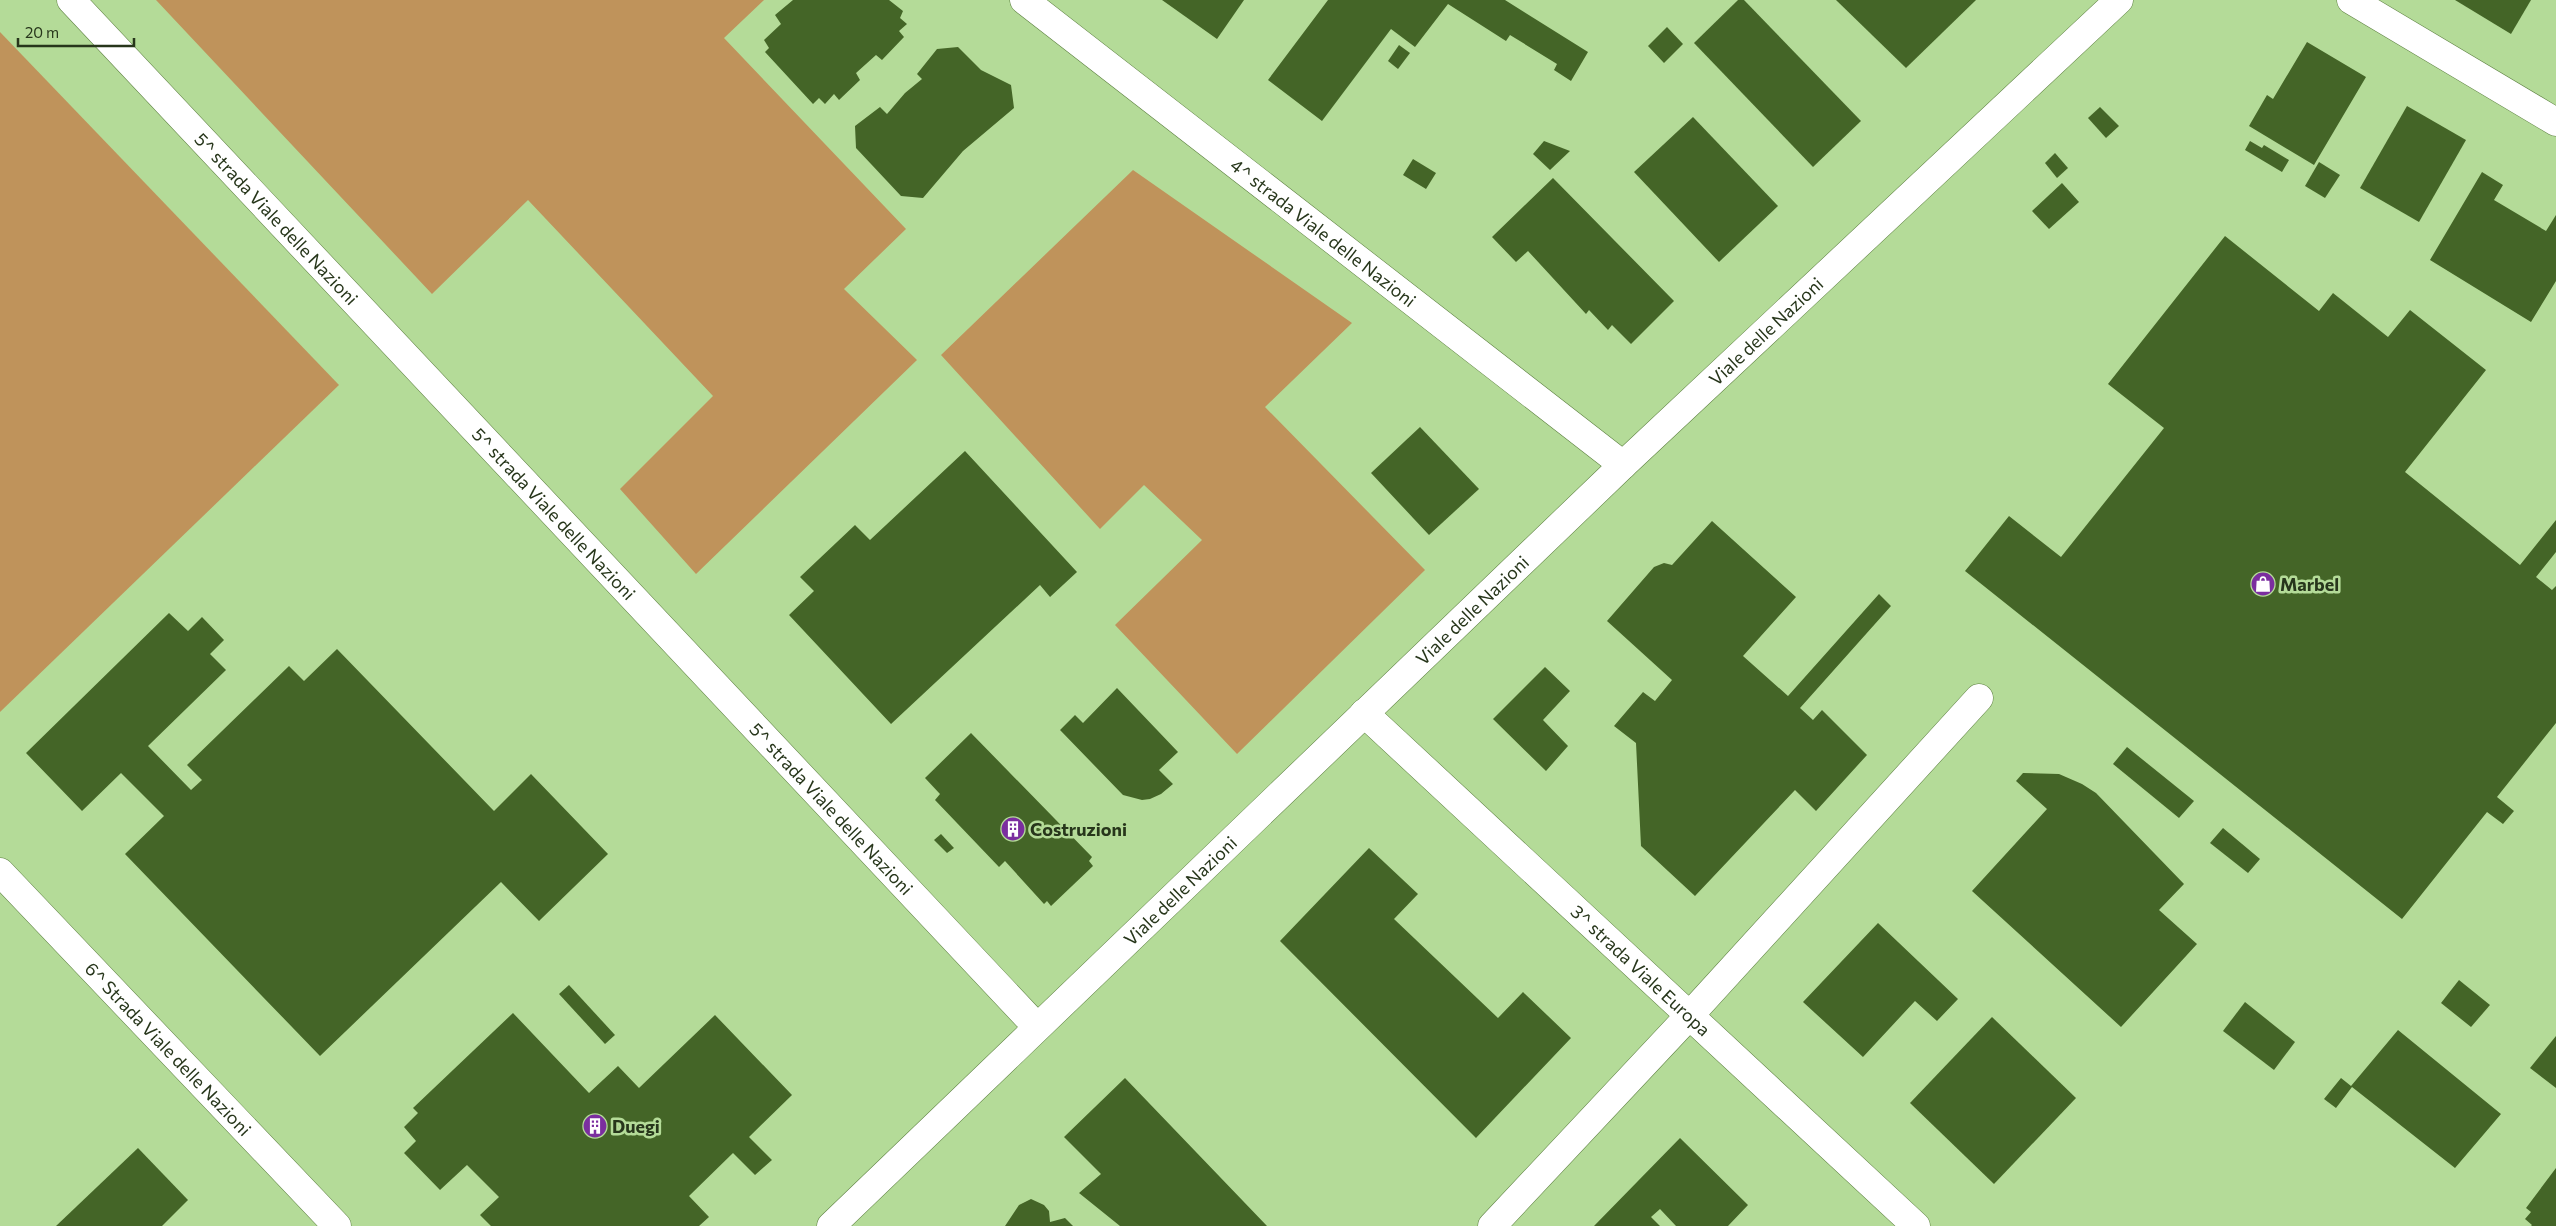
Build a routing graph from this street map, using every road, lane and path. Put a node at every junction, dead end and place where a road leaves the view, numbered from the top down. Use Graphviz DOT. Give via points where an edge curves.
graph roads {
  1 [pos="71,0"];
  2 [pos="2119,0"];
  3 [pos="2351,0"];
  4 [pos="1031,2"];
  5 [pos="2556,122"];
  6 [pos="1623,465"];
  7 [pos="1979,698"];
  8 [pos="1364,713"];
  9 [pos="0,872"];
  10 [pos="1690,1016"];
  11 [pos="1037,1027"];
  12 [pos="337,1226"];
  13 [pos="831,1226"];
  14 [pos="1492,1226"];
  15 [pos="1916,1226"];
  1 -- 11 [label="street, 5^ strada Viale delle Nazioni"];
  2 -- 6 [label="street, Viale delle Nazioni"];
  3 -- 5 [label="street"];
  4 -- 6 [label="street, 4^ strada Viale delle Nazioni"];
  6 -- 8 [label="street, Viale delle Nazioni"];
  7 -- 10 [label="street"];
  8 -- 10 [label="street, 3^ strada Viale Europa"];
  8 -- 11 [label="street, Viale delle Nazioni"];
  9 -- 12 [label="street, 6^ Strada Viale delle Nazioni"];
  10 -- 14 [label="street"];
  10 -- 15 [label="street, 3^ strada Viale Europa"];
  11 -- 13 [label="street, Viale delle Nazioni"];
}
